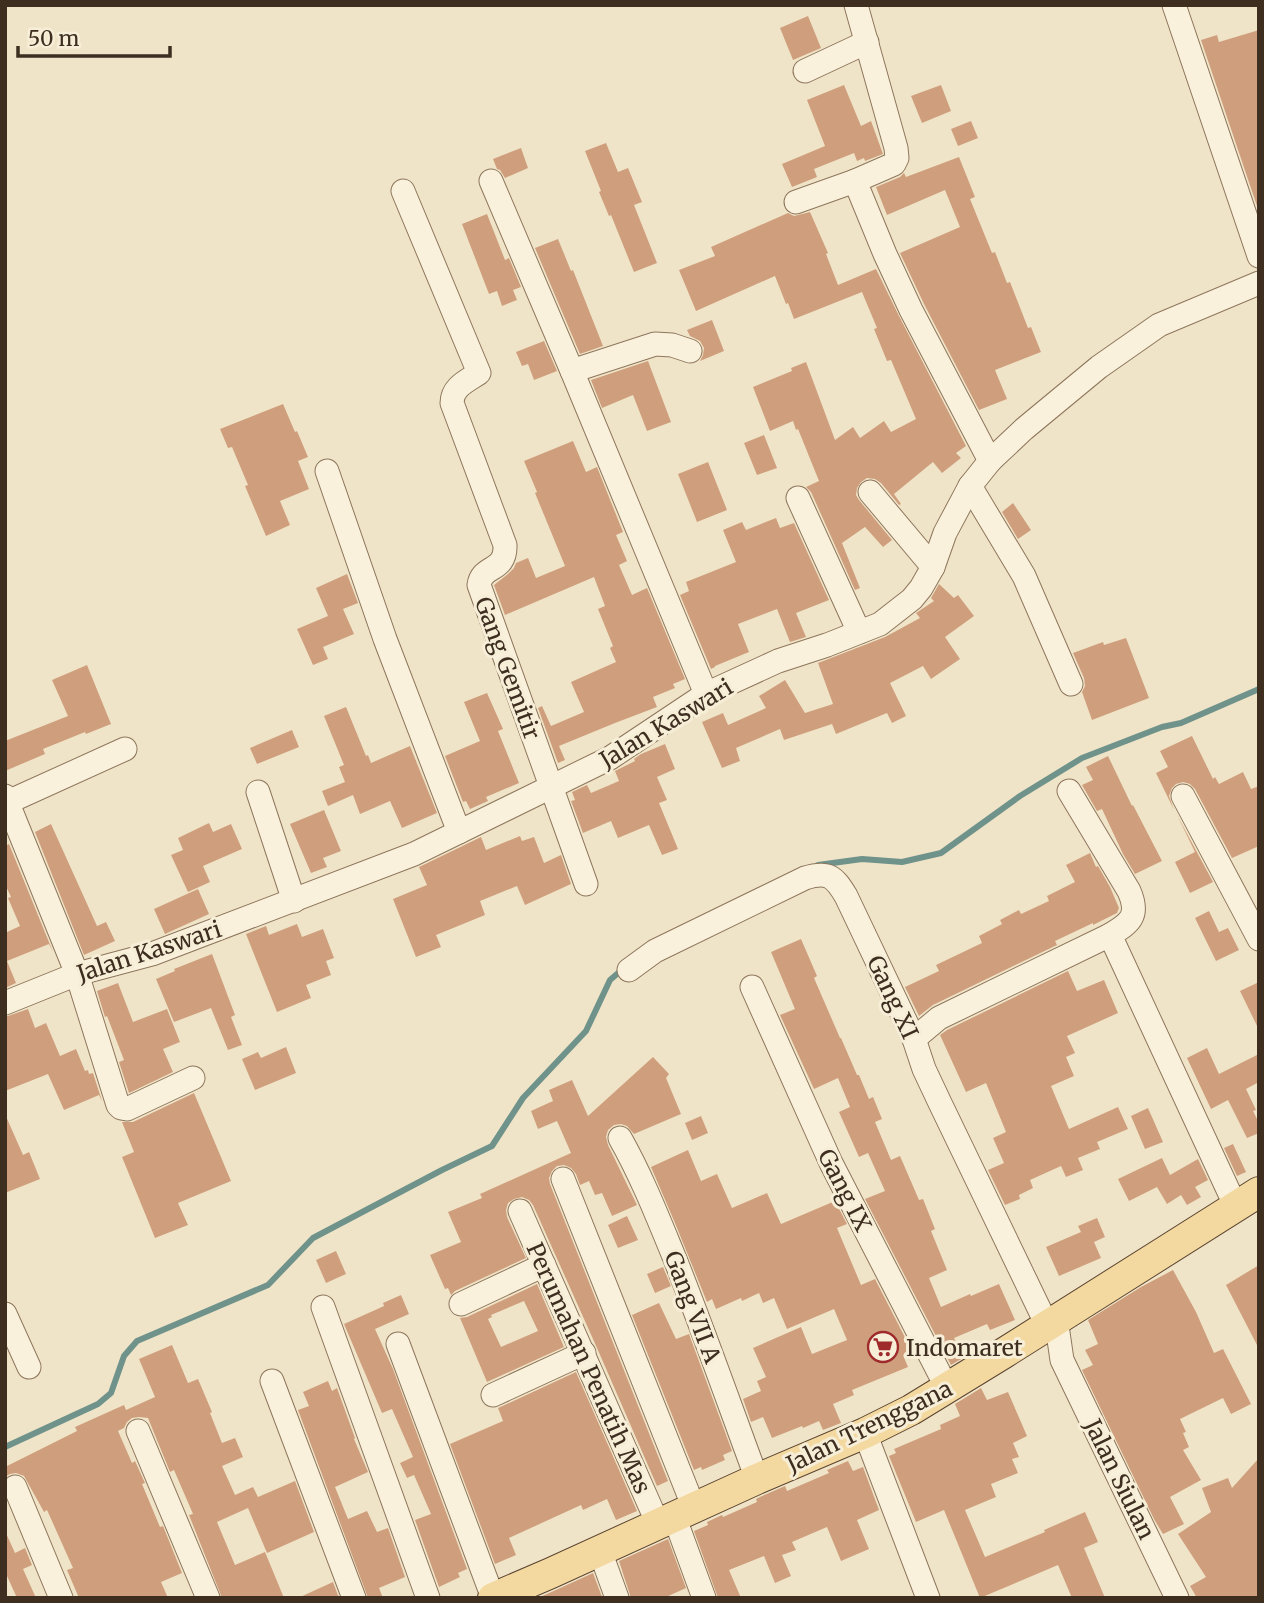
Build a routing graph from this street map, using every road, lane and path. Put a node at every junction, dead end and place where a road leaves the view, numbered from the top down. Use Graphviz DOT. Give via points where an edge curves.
graph roads {
  1 [pos="856,5"];
  2 [pos="1174,5"];
  3 [pos="867,42"];
  4 [pos="804,71"];
  5 [pos="491,181"];
  6 [pos="855,181"];
  7 [pos="403,191"];
  8 [pos="796,202"];
  9 [pos="1259,256"];
  10 [pos="1259,284"];
  11 [pos="690,351"];
  12 [pos="572,371"];
  13 [pos="990,461"];
  14 [pos="327,471"];
  15 [pos="970,486"];
  16 [pos="870,492"];
  17 [pos="798,498"];
  18 [pos="933,567"];
  19 [pos="859,632"];
  20 [pos="1071,684"];
  21 [pos="706,694"];
  22 [pos="125,749"];
  23 [pos="551,787"];
  24 [pos="1069,790"];
  25 [pos="258,792"];
  26 [pos="1183,796"];
  27 [pos="6,799"];
  28 [pos="459,832"];
  29 [pos="586,884"];
  30 [pos="294,901"];
  31 [pos="1110,936"];
  32 [pos="1259,939"];
  33 [pos="629,970"];
  34 [pos="77,974"];
  35 [pos="752,988"];
  36 [pos="5,1003"];
  37 [pos="914,1040"];
  38 [pos="193,1078"];
  39 [pos="620,1138"];
  40 [pos="563,1179"];
  41 [pos="1247,1199"];
  42 [pos="520,1211"];
  43 [pos="544,1265"];
  44 [pos="461,1304"];
  45 [pos="323,1307"];
  46 [pos="5,1314"];
  47 [pos="1047,1325"];
  48 [pos="398,1344"];
  49 [pos="584,1353"];
  50 [pos="29,1367"];
  51 [pos="272,1381"];
  52 [pos="947,1388"];
  53 [pos="493,1395"];
  54 [pos="138,1431"];
  55 [pos="865,1433"];
  56 [pos="757,1479"];
  57 [pos="15,1487"];
  58 [pos="676,1516"];
  59 [pos="600,1551"];
  60 [pos="61,1598"];
  61 [pos="208,1598"];
  62 [pos="354,1598"];
  63 [pos="428,1598"];
  64 [pos="493,1598"];
  65 [pos="617,1598"];
  66 [pos="704,1598"];
  67 [pos="928,1598"];
  68 [pos="1177,1598"];
  1 -- 3 [label="street"];
  2 -- 9 [label="street"];
  3 -- 4 [label="street"];
  3 -- 6 [label="street" via="897,158 894,164"];
  5 -- 12 [label="street"];
  6 -- 8 [label="street"];
  6 -- 13 [label="street" via="911,310"];
  7 -- 23 [label="street, Gang Gemitir" via="479,373 452,395 505,545 502,562 483,574 479,585"];
  10 -- 13 [label="street, Jalan Kaswari" via="1179,315 1139,338"];
  11 -- 12 [label="street" via="655,344"];
  12 -- 21 [label="street"];
  13 -- 15 [label="street, Jalan Kaswari"];
  14 -- 28 [label="street"];
  15 -- 18 [label="street, Jalan Kaswari"];
  15 -- 20 [label="street" via="1024,576"];
  16 -- 18 [label="street"];
  17 -- 19 [label="street"];
  18 -- 19 [label="street, Jalan Kaswari" via="912,599 880,624"];
  19 -- 21 [label="street, Jalan Kaswari" via="778,661"];
  21 -- 23 [label="street, Jalan Kaswari" via="610,758"];
  22 -- 27 [label="street"];
  23 -- 28 [label="street, Jalan Kaswari"];
  23 -- 29 [label="street"];
  24 -- 31 [label="street" via="1133,901 1130,921"];
  25 -- 30 [label="street"];
  26 -- 32 [label="street"];
  27 -- 34 [label="street"];
  28 -- 30 [label="street, Jalan Kaswari"];
  30 -- 34 [label="street, Jalan Kaswari" via="152,954"];
  31 -- 37 [label="street" via="939,1018"];
  31 -- 41 [label="street"];
  33 -- 37 [label="street, Gang XI" via="655,951 792,883 824,874 838,882 846,895"];
  34 -- 36 [label="street, Jalan Kaswari"];
  34 -- 38 [label="street" via="121,1108"];
  35 -- 52 [label="street, Gang IX" via="831,1163"];
  37 -- 47 [label="street, Gang XI"];
  39 -- 56 [label="street, Gang VII A" via="686,1287"];
  40 -- 58 [label="street"];
  41 -- 47 [label="main road, Jalan Trenggana"];
  42 -- 43 [label="street, Perumahan Penatih Mas"];
  43 -- 44 [label="street"];
  43 -- 49 [label="street, Perumahan Penatih Mas"];
  45 -- 63 [label="street"];
  46 -- 50 [label="street"];
  47 -- 52 [label="main road, Jalan Trenggana"];
  47 -- 68 [label="street, Jalan Siulan"];
  48 -- 64 [label="street"];
  49 -- 53 [label="street"];
  49 -- 58 [label="street, Perumahan Penatih Mas"];
  51 -- 62 [label="street"];
  52 -- 55 [label="main road, Jalan Trenggana"];
  54 -- 61 [label="street"];
  55 -- 56 [label="main road, Jalan Trenggana"];
  55 -- 67 [label="street"];
  56 -- 58 [label="main road, Jalan Trenggana"];
  57 -- 60 [label="street"];
  58 -- 59 [label="main road, Jalan Trenggana"];
  58 -- 66 [label="street"];
  59 -- 64 [label="main road, Jalan Trenggana"];
  59 -- 65 [label="street"];
}
